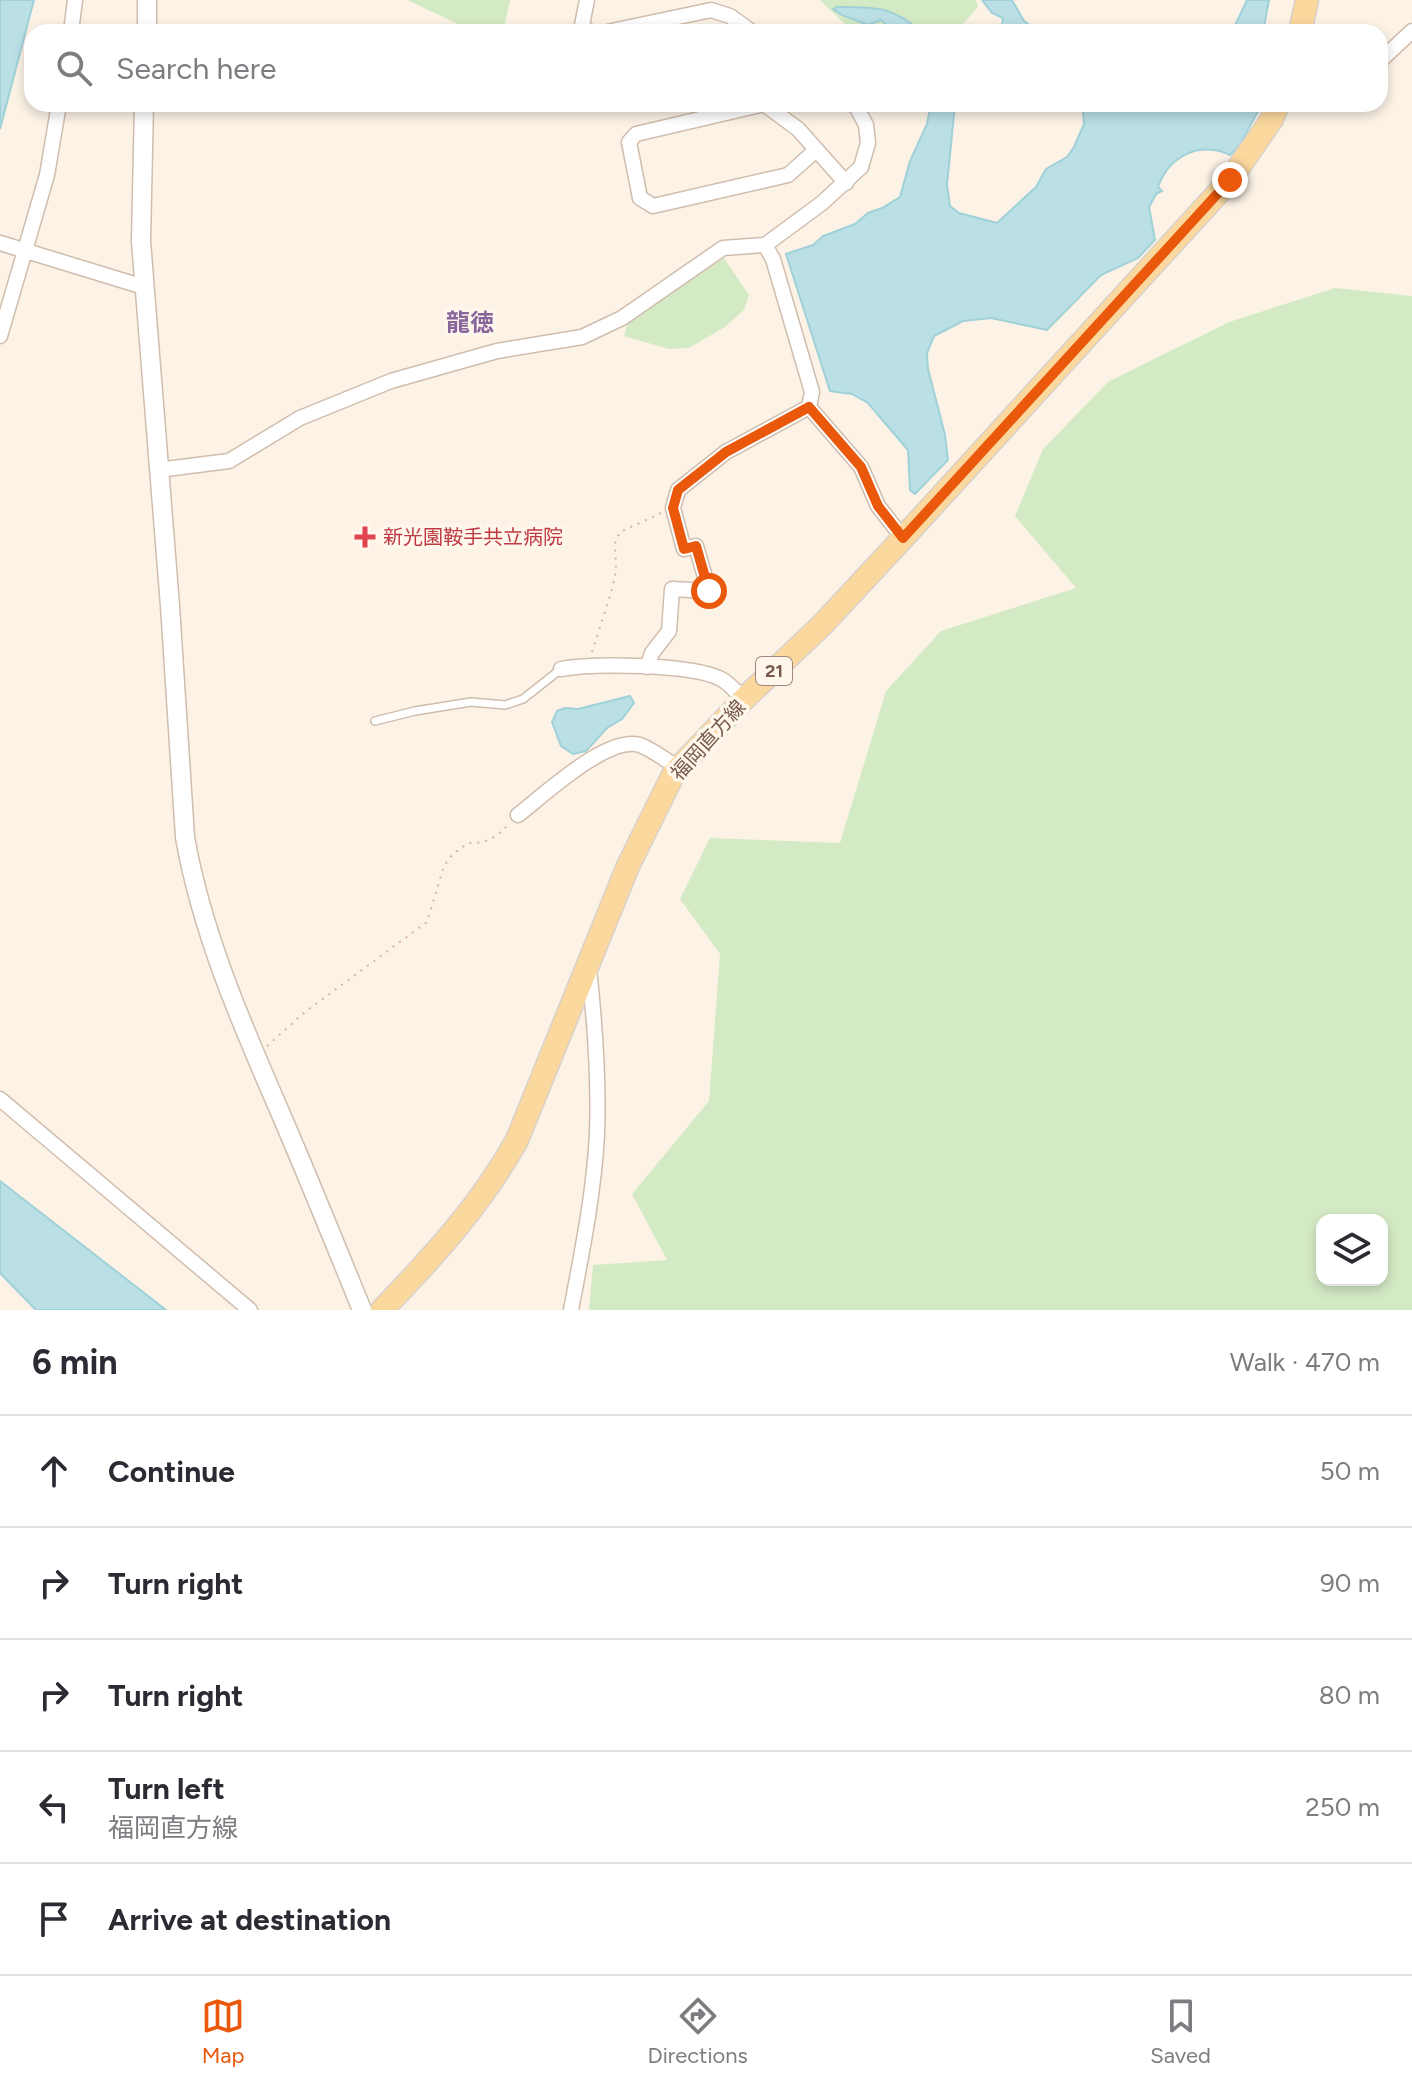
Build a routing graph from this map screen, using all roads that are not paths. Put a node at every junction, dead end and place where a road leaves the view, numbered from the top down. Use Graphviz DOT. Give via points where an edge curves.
graph roads {
  1 [pos="75,0"];
  2 [pos="147,0"];
  3 [pos="587,0"];
  4 [pos="1307,0"];
  5 [pos="72,24"];
  6 [pos="147,24"];
  7 [pos="582,24"];
  8 [pos="645,24"];
  9 [pos="741,24"];
  10 [pos="1302,24"];
  11 [pos="1412,31"];
  12 [pos="1388,54"];
  13 [pos="58,112"];
  14 [pos="144,112"];
  15 [pos="730,112"];
  16 [pos="775,112"];
  17 [pos="859,112"];
  18 [pos="1275,112"];
  19 [pos="815,151"];
  20 [pos="846,183"];
  21 [pos="0,243"];
  22 [pos="765,245"];
  23 [pos="20,249"];
  24 [pos="144,287"];
  25 [pos="0,336"];
  26 [pos="809,407"];
  27 [pos="158,470"];
  28 [pos="903,538"];
  29 [pos="647,667"];
  30 [pos="561,669"];
  31 [pos="744,699"];
  32 [pos="375,721"];
  33 [pos="678,768"];
  34 [pos="518,815"];
  35 [pos="588,962"];
  36 [pos="0,1099"];
  37 [pos="250,1310"];
  38 [pos="362,1310"];
  39 [pos="382,1310"];
  40 [pos="571,1310"];
  1 -- 5 [label="street"];
  2 -- 6 [label="street"];
  3 -- 7 [label="street"];
  4 -- 10 [label="main road"];
  8 -- 9 [label="street" via="711,10"];
  11 -- 12 [label="street"];
  13 -- 23 [label="street" via="47,175"];
  14 -- 24 [label="street"];
  15 -- 19 [label="street" via="636,134 629,142 640,198 653,206 788,175"];
  16 -- 19 [label="street"];
  17 -- 20 [label="street" via="868,143 861,167"];
  18 -- 28 [label="main road, 福岡直方線 / 21" via="1230,180"];
  19 -- 20 [label="street"];
  20 -- 22 [label="street"];
  21 -- 23 [label="street"];
  22 -- 26 [label="street" via="812,392"];
  22 -- 27 [label="street" via="723,248 622,318 582,337 497,351 391,381 300,418 229,461"];
  23 -- 24 [label="street"];
  23 -- 25 [label="street"];
  24 -- 27 [label="street"];
  26 -- 28 [label="street" via="861,467 878,506"];
  26 -- 29 [label="street" via="726,452 678,490 673,508 684,549 696,546 709,591 672,589 669,631"];
  27 -- 38 [label="street" via="187,850 196,889 256,1057"];
  28 -- 31 [label="main road, 福岡直方線 / 21"];
  29 -- 30 [label="street" via="588,664"];
  29 -- 31 [label="street" via="721,679"];
  30 -- 32 [label="lane" via="523,699 505,705 471,702"];
  31 -- 33 [label="main road, 福岡直方線 / 21"];
  33 -- 34 [label="street" via="638,745 620,744"];
  33 -- 35 [label="main road, 福岡直方線 / 21" via="628,866"];
  35 -- 39 [label="main road, 福岡直方線 / 21" via="534,1103 498,1175 471,1214"];
  35 -- 40 [label="street" via="597,1135"];
  36 -- 37 [label="street"];
}
